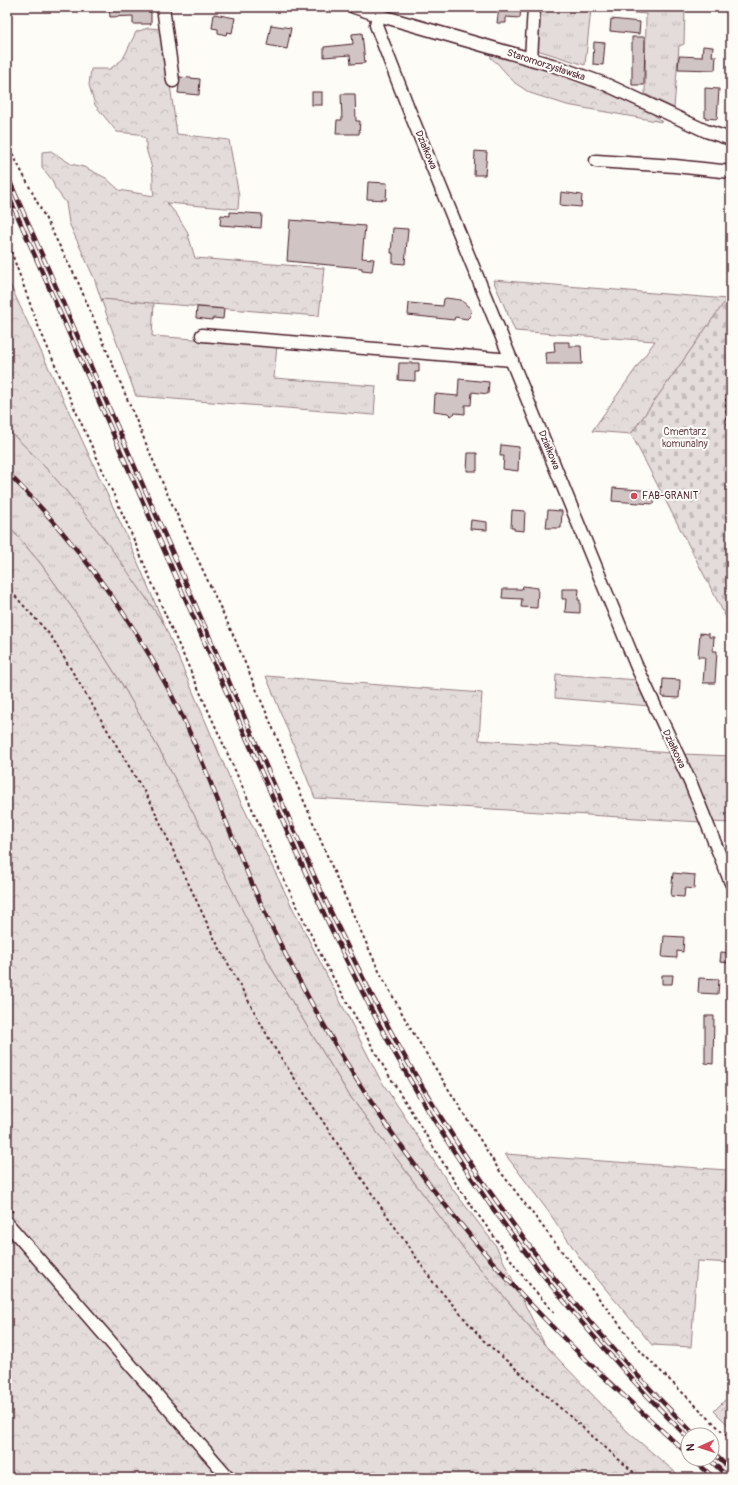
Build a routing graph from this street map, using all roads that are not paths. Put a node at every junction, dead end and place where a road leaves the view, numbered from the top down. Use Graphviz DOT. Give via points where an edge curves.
graph roads {
  1 [pos="163,7"];
  2 [pos="354,7"];
  3 [pos="534,7"];
  4 [pos="374,12"];
  5 [pos="531,59"];
  6 [pos="173,81"];
  7 [pos="731,140"];
  8 [pos="596,161"];
  9 [pos="731,172"];
  10 [pos="202,335"];
  11 [pos="512,360"];
  12 [pos="731,882"];
  13 [pos="7,1223"];
  14 [pos="229,1478"];
  1 -- 6 [label="street"];
  2 -- 4 [label="street, Staromorzysławska"];
  3 -- 5 [label="street"];
  4 -- 5 [label="street, Staromorzysławska"];
  4 -- 11 [label="street, Działkowa" via="376,25"];
  5 -- 7 [label="street, Staromorzysławska" via="605,84"];
  8 -- 9 [label="street"];
  10 -- 11 [label="street"];
  11 -- 12 [label="street, Działkowa" via="636,665 691,784"];
  13 -- 14 [label="street"];
}
